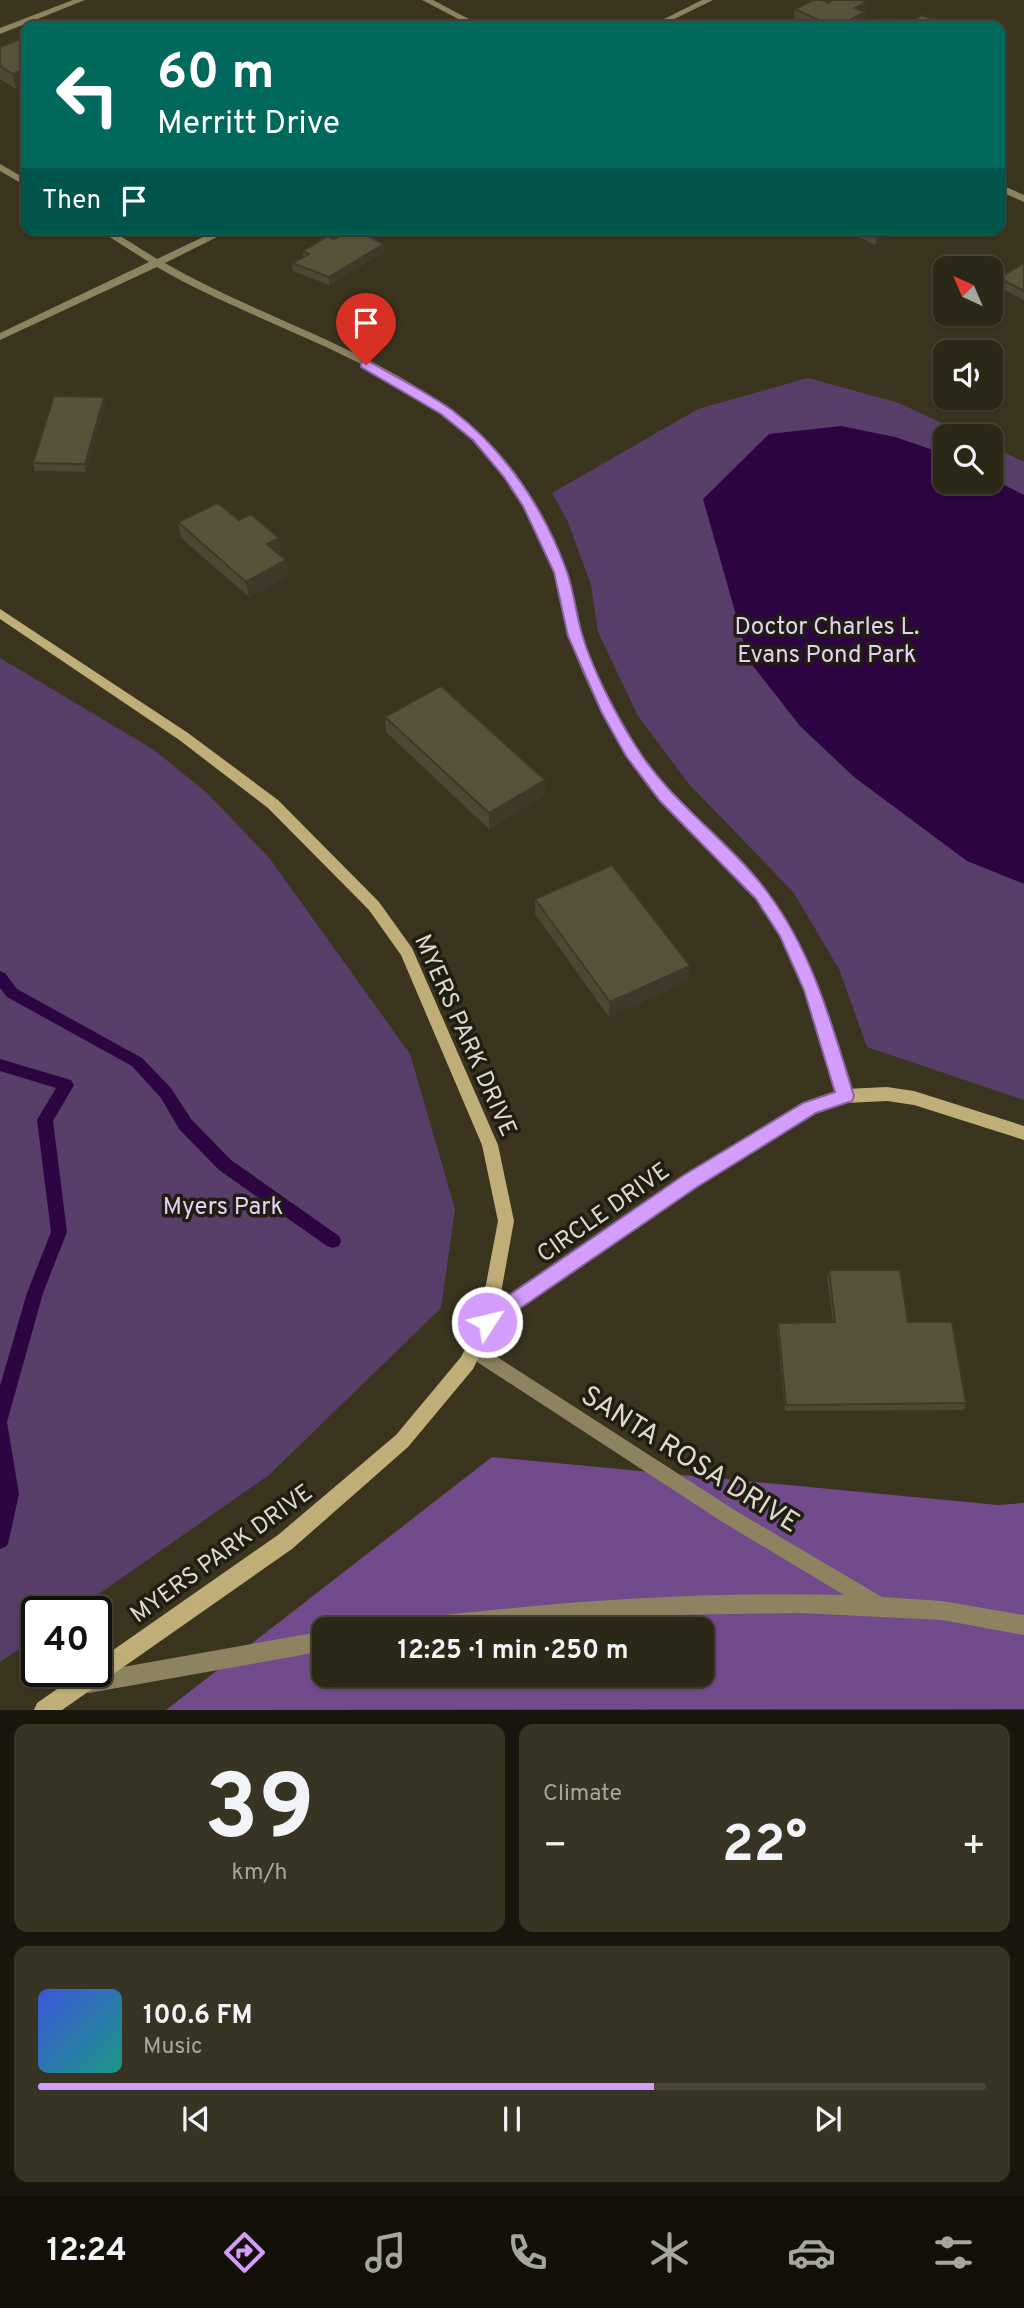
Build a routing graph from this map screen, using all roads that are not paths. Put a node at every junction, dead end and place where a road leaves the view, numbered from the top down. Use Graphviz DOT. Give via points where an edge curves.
graph roads {
  1 [pos="81,0"];
  2 [pos="426,0"];
  3 [pos="709,0"];
  4 [pos="26,21"];
  5 [pos="468,21"];
  6 [pos="665,21"];
  7 [pos="21,23"];
  8 [pos="0,31"];
  9 [pos="0,167"];
  10 [pos="21,180"];
  11 [pos="1005,190"];
  12 [pos="1024,199"];
  13 [pos="112,235"];
  14 [pos="215,235"];
  15 [pos="158,262"];
  16 [pos="0,337"];
  17 [pos="0,613"];
  18 [pos="845,1096"];
  19 [pos="1024,1133"];
  20 [pos="487,1322"];
  21 [pos="474,1350"];
  22 [pos="882,1607"];
  23 [pos="502,1617"];
  24 [pos="1024,1625"];
  25 [pos="312,1643"];
  26 [pos="112,1662"];
  27 [pos="112,1678"];
  28 [pos="76,1687"];
  29 [pos="44,1710"];
  1 -- 4 [label="street"];
  2 -- 5 [label="street"];
  3 -- 6 [label="street"];
  7 -- 8 [label="street"];
  9 -- 10 [label="street"];
  11 -- 12 [label="street"];
  13 -- 15 [label="street"];
  14 -- 15 [label="street"];
  15 -- 16 [label="street"];
  15 -- 18 [label="street" via="197,285 346,353 446,412 477,437 508,474 544,532 561,572 575,636 631,752 666,797 761,895 787,933 812,990"];
  17 -- 20 [label="street, MYERS PARK DRIVE" via="183,736 273,804 374,906 407,952 493,1158 506,1221"];
  18 -- 19 [label="street, CIRCLE DRIVE" via="914,1098"];
  18 -- 20 [label="street, CIRCLE DRIVE" via="810,1108 691,1181"];
  20 -- 21 [label="street, MYERS PARK DRIVE"];
  21 -- 22 [label="street, SANTA ROSA DRIVE" via="719,1510"];
  21 -- 26 [label="street, MYERS PARK DRIVE" via="402,1441 285,1542"];
  22 -- 23 [label="street, SANTA ROSA DRIVE" via="726,1602"];
  22 -- 24 [label="street, SANTA ROSA DRIVE" via="932,1609"];
  25 -- 27 [label="street"];
  28 -- 29 [label="street, MYERS PARK DRIVE"];
}
